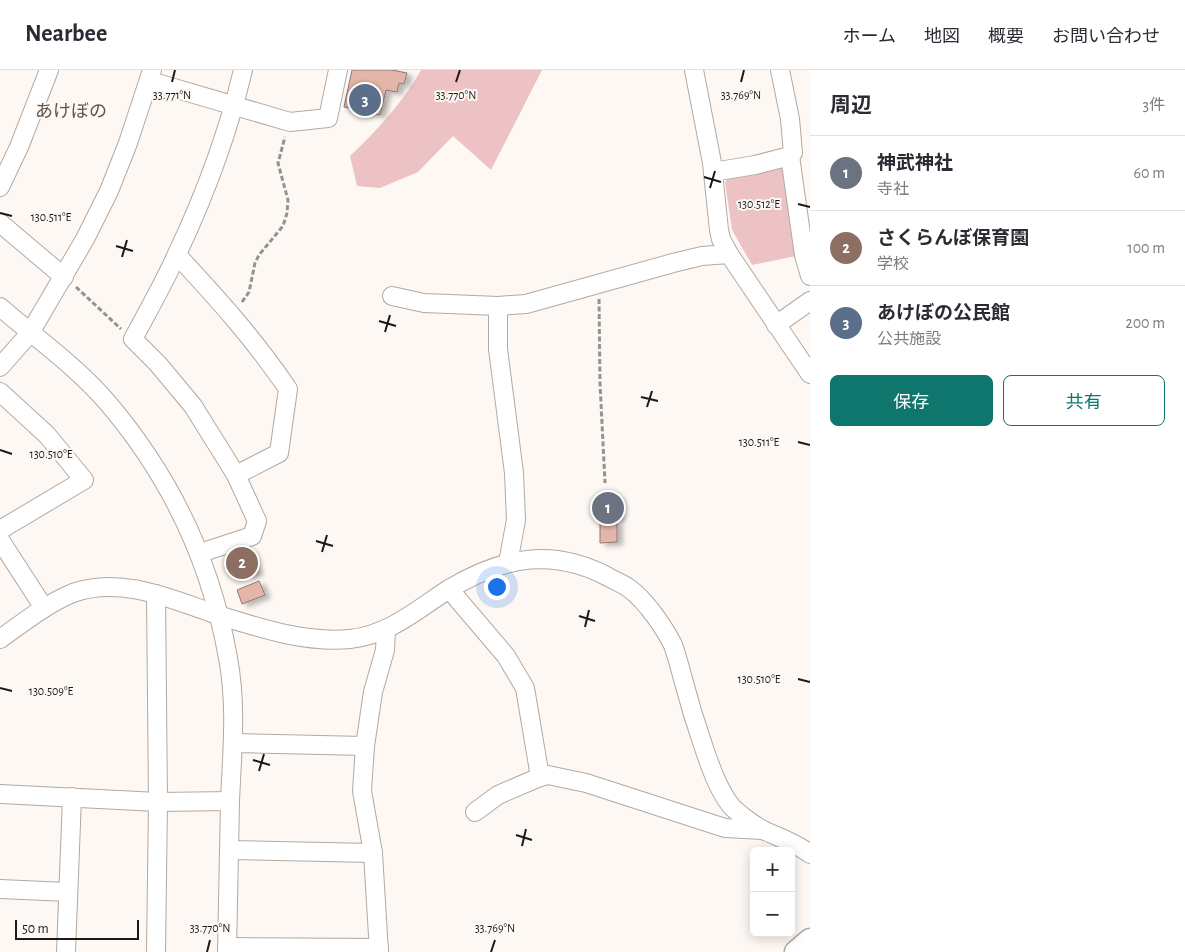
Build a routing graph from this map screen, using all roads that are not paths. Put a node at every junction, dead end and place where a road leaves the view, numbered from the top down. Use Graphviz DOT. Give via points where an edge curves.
graph roads {
  1 [pos="49,70"];
  2 [pos="243,70"];
  3 [pos="338,70"];
  4 [pos="694,70"];
  5 [pos="780,70"];
  6 [pos="151,76"];
  7 [pos="235,105"];
  8 [pos="790,156"];
  9 [pos="713,172"];
  10 [pos="0,187"];
  11 [pos="0,222"];
  12 [pos="729,254"];
  13 [pos="177,255"];
  14 [pos="810,276"];
  15 [pos="64,277"];
  16 [pos="392,296"];
  17 [pos="810,301"];
  18 [pos="498,306"];
  19 [pos="0,307"];
  20 [pos="776,325"];
  21 [pos="30,333"];
  22 [pos="0,367"];
  23 [pos="810,374"];
  24 [pos="0,392"];
  25 [pos="236,475"];
  26 [pos="0,530"];
  27 [pos="0,540"];
  28 [pos="200,554"];
  29 [pos="508,563"];
  30 [pos="449,590"];
  31 [pos="156,594"];
  32 [pos="44,608"];
  33 [pos="218,615"];
  34 [pos="386,629"];
  35 [pos="0,639"];
  36 [pos="234,743"];
  37 [pos="365,746"];
  38 [pos="540,777"];
  39 [pos="0,794"];
  40 [pos="72,797"];
  41 [pos="230,801"];
  42 [pos="158,802"];
  43 [pos="475,812"];
  44 [pos="763,830"];
  45 [pos="230,850"];
  46 [pos="373,853"];
  47 [pos="810,854"];
  48 [pos="0,889"];
  49 [pos="68,892"];
  50 [pos="810,940"];
  51 [pos="227,950"];
  52 [pos="379,950"];
  53 [pos="66,952"];
  54 [pos="156,952"];
  55 [pos="796,952"];
  1 -- 10 [label="street"];
  2 -- 7 [label="street"];
  3 -- 7 [label="street" via="328,118 290,122"];
  4 -- 9 [label="street"];
  5 -- 8 [label="street" via="790,119 793,153"];
  6 -- 7 [label="street"];
  6 -- 15 [label="street" via="109,191"];
  7 -- 13 [label="street" via="208,184"];
  8 -- 9 [label="street"];
  8 -- 14 [label="street"];
  9 -- 12 [label="street" via="719,230"];
  11 -- 15 [label="street"];
  12 -- 18 [label="street" via="702,256 526,304"];
  12 -- 20 [label="street"];
  13 -- 25 [label="street" via="133,339 193,406"];
  13 -- 25 [label="street" via="232,314 288,389 279,452"];
  15 -- 21 [label="street"];
  16 -- 18 [label="street" via="424,303"];
  17 -- 20 [label="street"];
  18 -- 29 [label="street" via="498,349 516,510"];
  19 -- 21 [label="street"];
  20 -- 23 [label="street"];
  21 -- 22 [label="street"];
  21 -- 28 [label="street" via="106,401 140,443 169,489"];
  24 -- 26 [label="street" via="47,435 84,480"];
  25 -- 28 [label="street" via="257,521 252,536"];
  27 -- 32 [label="street"];
  28 -- 33 [label="street"];
  29 -- 30 [label="street" via="490,568"];
  29 -- 44 [label="street" via="538,559 576,562 630,589 654,615 673,646 712,773 732,806"];
  30 -- 34 [label="street"];
  30 -- 38 [label="street" via="506,656 525,688"];
  31 -- 32 [label="street" via="125,588 99,588 74,593"];
  31 -- 33 [label="street"];
  31 -- 42 [label="street"];
  32 -- 35 [label="street"];
  33 -- 34 [label="street" via="301,638 354,638"];
  33 -- 36 [label="street" via="229,659"];
  34 -- 37 [label="street" via="385,650 373,692"];
  36 -- 37 [label="street"];
  36 -- 41 [label="street"];
  37 -- 46 [label="street" via="362,791"];
  38 -- 43 [label="street" via="498,794"];
  38 -- 44 [label="street" via="548,775 586,783 725,828"];
  39 -- 40 [label="street"];
  40 -- 42 [label="street"];
  40 -- 49 [label="street"];
  41 -- 42 [label="street"];
  41 -- 45 [label="street"];
  42 -- 54 [label="street"];
  44 -- 47 [label="street"];
  45 -- 46 [label="street"];
  45 -- 51 [label="street"];
  46 -- 52 [label="street"];
  48 -- 49 [label="street"];
  49 -- 53 [label="street"];
  50 -- 55 [label="main road"];
  51 -- 52 [label="street"];
}
